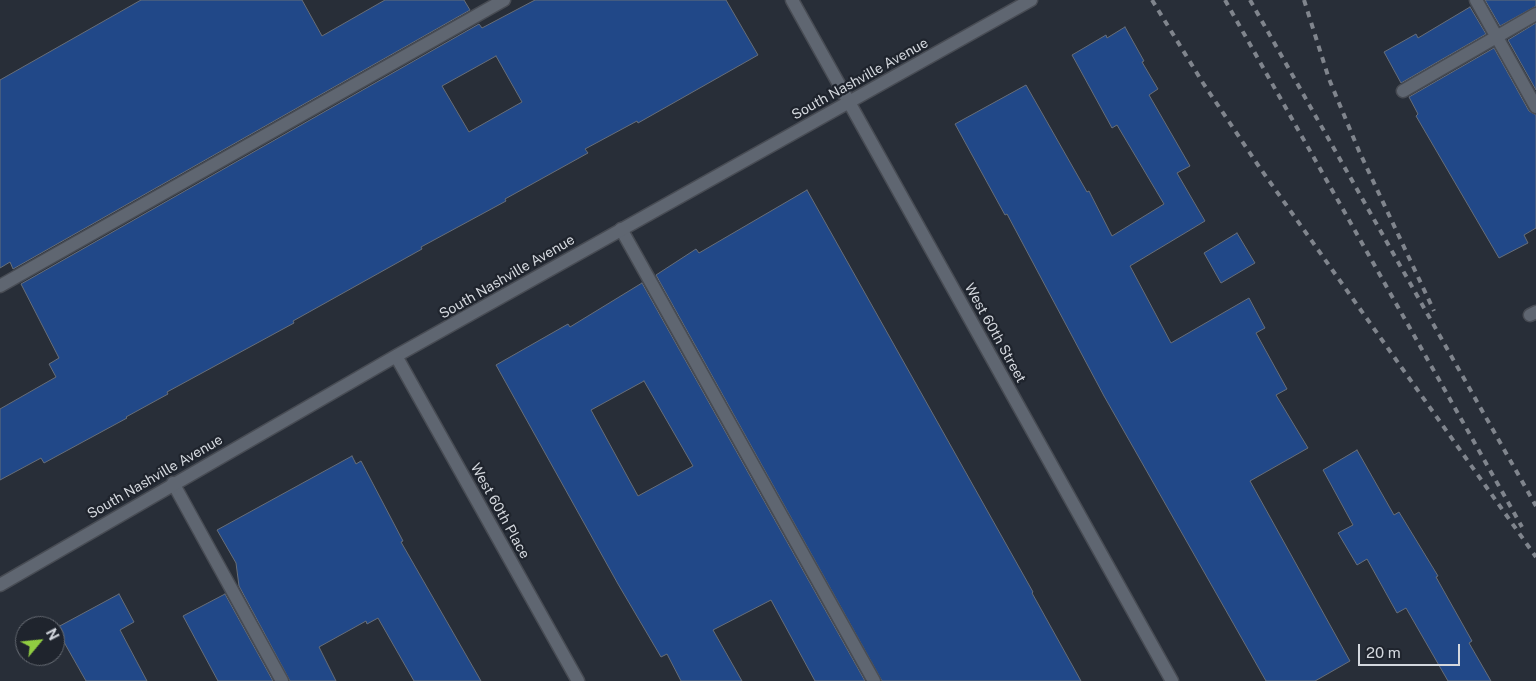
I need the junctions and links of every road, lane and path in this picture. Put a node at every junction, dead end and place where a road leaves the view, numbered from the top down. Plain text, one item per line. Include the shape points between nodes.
1 (504, 0) edge
2 (792, 0) edge
3 (1031, 0) edge
4 (1476, 0) edge
5 (1536, 14) edge
6 (1497, 37) junction
7 (1403, 91) dead end
8 (848, 102) junction
9 (1536, 107) edge
10 (621, 229) junction
11 (0, 286) edge
12 (396, 356) junction
13 (173, 484) junction
14 (0, 584) edge
15 (282, 681) edge
16 (578, 681) edge
17 (874, 681) edge
18 (1172, 681) edge

1 - 11 street
2 - 8 street, West 60th Street
3 - 8 street, South Nashville Avenue
4 - 6 street
5 - 6 street
6 - 7 street
6 - 9 street
8 - 10 street, South Nashville Avenue
8 - 18 street, West 60th Street
10 - 12 street, South Nashville Avenue
10 - 17 street
12 - 13 street, South Nashville Avenue
12 - 16 street, West 60th Place
13 - 14 street, South Nashville Avenue
13 - 15 street

